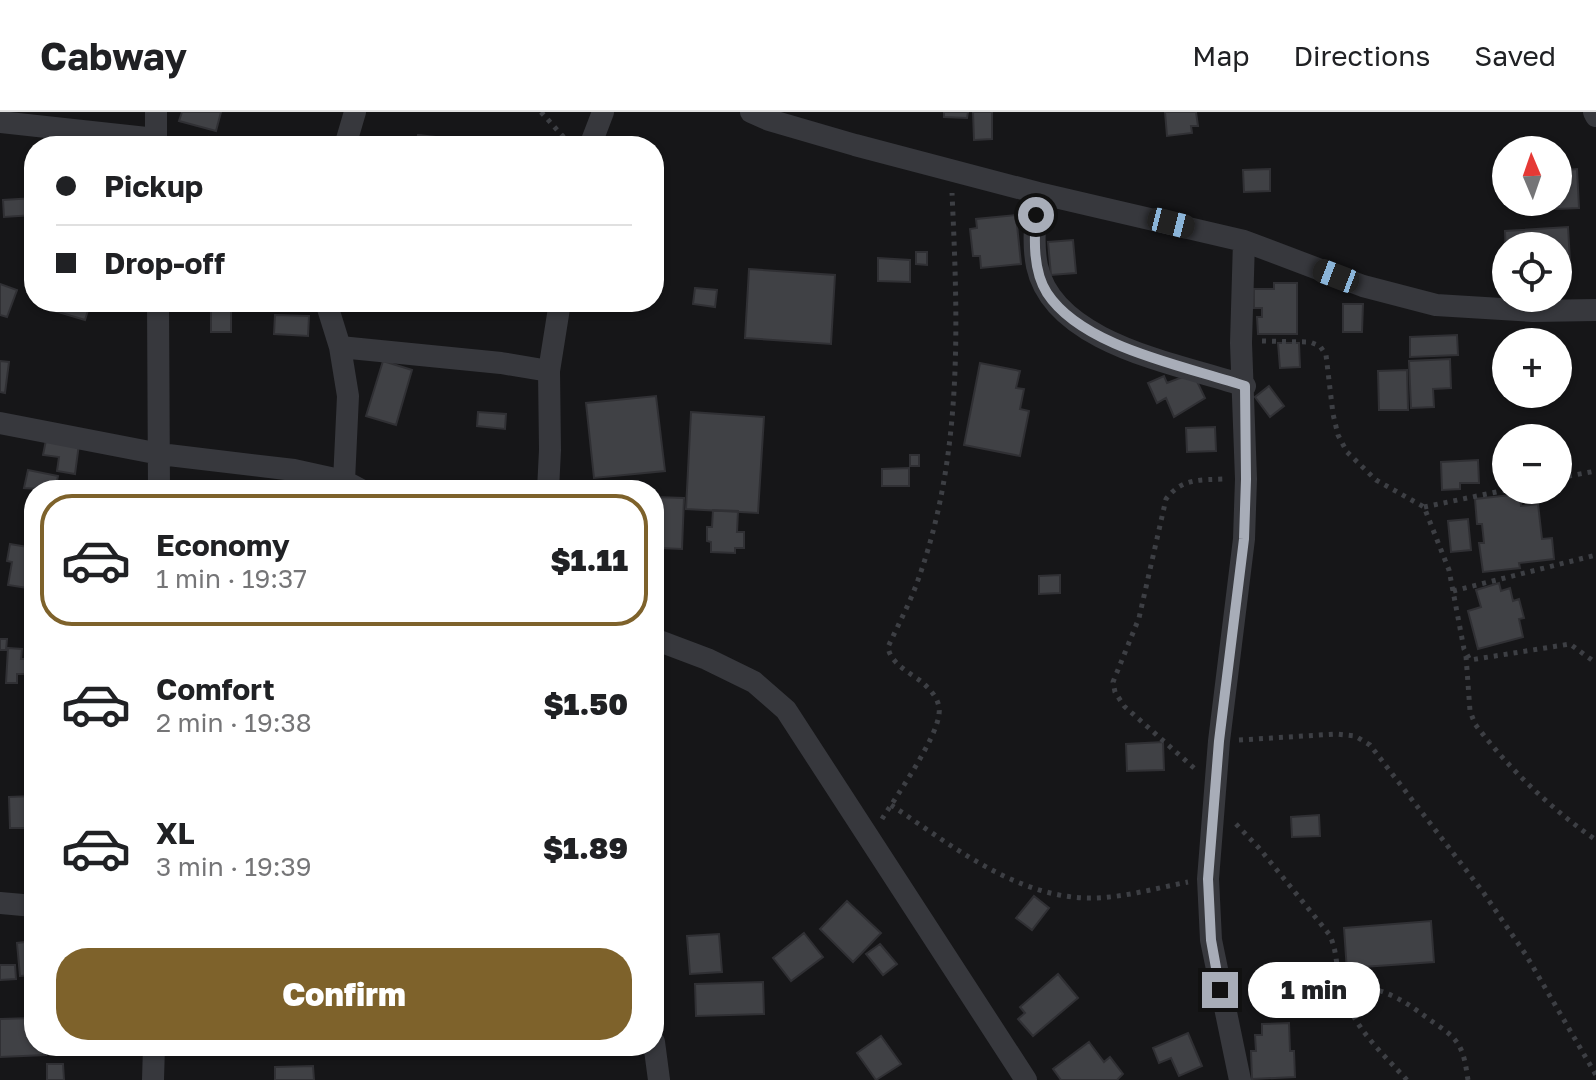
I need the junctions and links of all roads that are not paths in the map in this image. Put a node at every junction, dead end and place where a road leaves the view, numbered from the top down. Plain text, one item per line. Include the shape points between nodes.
1 (156, 112) edge
2 (355, 112) edge
3 (603, 112) edge
4 (765, 115) edge
5 (0, 122) edge
6 (119, 136) edge
7 (156, 136) edge
8 (348, 136) edge
9 (594, 136) edge
10 (1038, 193) junction
11 (1244, 241) junction
12 (1596, 310) edge
13 (158, 312) edge
14 (329, 312) edge
15 (558, 312) edge
16 (340, 347) junction
17 (549, 371) junction
18 (1245, 386) junction
19 (0, 423) edge
20 (160, 454) junction
21 (159, 480) edge
22 (326, 480) edge
23 (352, 480) edge
24 (548, 480) edge
25 (664, 643) edge
26 (0, 903) edge
27 (24, 905) edge
28 (154, 1056) edge
29 (656, 1056) edge
30 (153, 1080) edge
31 (659, 1080) edge
32 (1026, 1080) edge
33 (1240, 1080) edge

1 - 7 street
2 - 8 street
3 - 9 street
4 - 10 street
5 - 6 street
10 - 11 street
10 - 18 street via 1037,267 1047,293 1066,312 1118,345
11 - 12 street via 1363,286 1436,305
11 - 18 street
13 - 20 street
14 - 16 street
15 - 17 street
16 - 17 street
16 - 23 street
17 - 24 street
18 - 33 street via 1244,539 1208,879 1211,940
19 - 20 street
20 - 21 street
20 - 22 street via 267,466
25 - 32 street via 754,682 786,710
26 - 27 street
28 - 30 street
29 - 31 street

